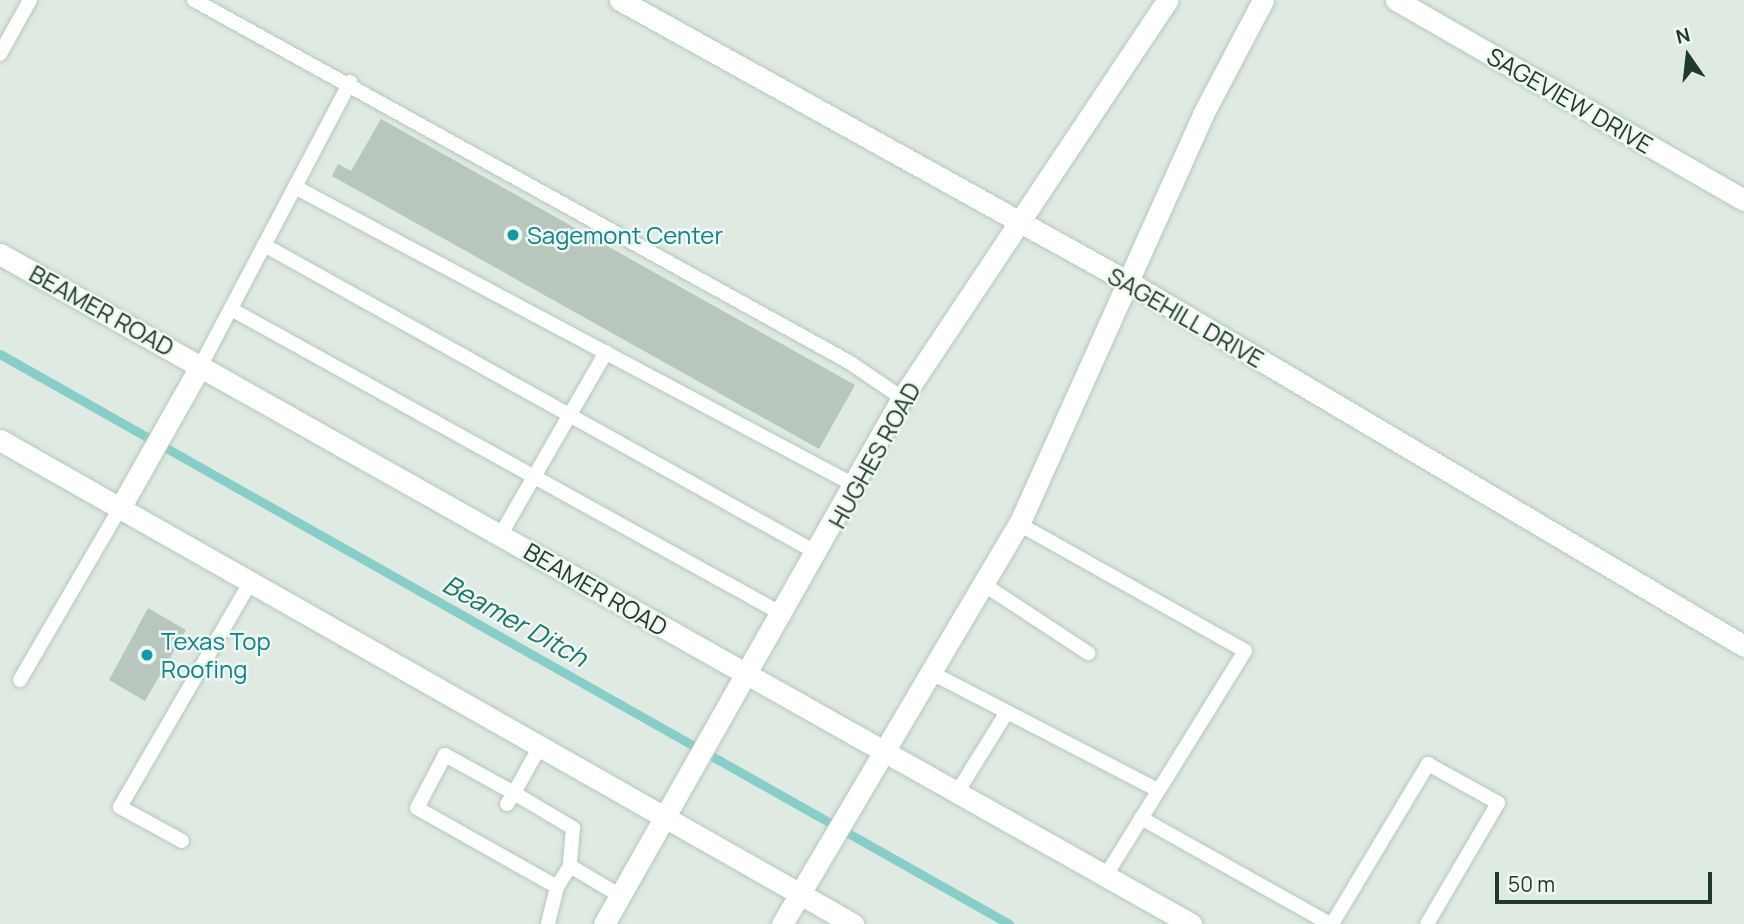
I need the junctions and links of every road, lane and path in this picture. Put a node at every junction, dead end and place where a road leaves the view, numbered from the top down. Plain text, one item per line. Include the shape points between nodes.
1 (30, 0) edge
2 (194, 0) edge
3 (620, 0) edge
4 (1167, 0) edge
5 (1263, 0) edge
6 (1396, 0) edge
7 (0, 54) edge
8 (350, 82) junction
9 (295, 187) junction
10 (1744, 200) edge
11 (1019, 223) junction
12 (264, 246) junction
13 (0, 254) edge
14 (1132, 284) junction
15 (230, 309) junction
16 (606, 352) junction
17 (201, 365) junction
18 (902, 398) junction
19 (570, 415) junction
20 (0, 440) edge
21 (534, 476) junction
22 (856, 486) junction
23 (120, 508) junction
24 (1019, 524) junction
25 (501, 534) junction
26 (820, 554) junction
27 (250, 583) junction
28 (983, 584) junction
29 (784, 615) junction
30 (1744, 646) edge
31 (1088, 653) dead end
32 (930, 672) junction
33 (747, 677) junction
34 (20, 680) dead end
35 (1007, 712) junction
36 (539, 748) junction
37 (885, 748) junction
38 (1158, 790) junction
39 (958, 791) junction
40 (510, 798) junction
41 (664, 818) junction
42 (1141, 818) junction
43 (182, 841) dead end
44 (520, 848) dead end
45 (513, 861) junction
46 (570, 866) junction
47 (1105, 877) junction
48 (557, 887) junction
49 (799, 894) junction
50 (620, 895) junction
51 (548, 924) edge
52 (604, 924) edge
53 (782, 924) edge
54 (853, 924) edge
55 (1191, 924) edge
56 (1331, 924) edge
57 (1427, 924) edge

1 - 7 lane
2 - 8 lane
3 - 11 main road, SAGEHILL DRIVE
4 - 11 main road, HUGHES ROAD
5 - 14 main road via 1203,114
6 - 10 main road, SAGEVIEW DRIVE
8 - 9 lane
8 - 18 lane via 849,362
9 - 12 lane
9 - 16 lane
11 - 14 main road, SAGEHILL DRIVE
11 - 18 main road, HUGHES ROAD
12 - 15 lane
12 - 19 lane
13 - 17 main road, BEAMER ROAD
14 - 24 main road
14 - 30 main road, SAGEHILL DRIVE
15 - 17 lane
15 - 21 lane
16 - 19 lane
16 - 22 lane
17 - 23 main road
17 - 25 main road, BEAMER ROAD
18 - 22 main road, HUGHES ROAD
19 - 21 lane
19 - 26 lane
20 - 23 main road
21 - 25 lane
21 - 29 lane
22 - 26 main road, HUGHES ROAD
23 - 27 main road
23 - 34 lane
24 - 28 main road
24 - 38 lane via 1245,651
25 - 33 main road, BEAMER ROAD
26 - 29 main road, HUGHES ROAD
27 - 36 main road
27 - 43 lane via 120,807
28 - 31 lane
28 - 32 main road
29 - 33 main road, HUGHES ROAD
32 - 35 lane
32 - 37 main road
33 - 37 main road, BEAMER ROAD
33 - 41 main road, HUGHES ROAD
35 - 38 lane
35 - 39 lane
36 - 40 lane
36 - 41 main road
37 - 39 main road, BEAMER ROAD
37 - 49 main road
38 - 42 lane
39 - 47 main road, BEAMER ROAD
40 - 45 lane via 445,755 417,808 452,819 487,838
40 - 46 lane via 573,828
41 - 49 main road
41 - 50 main road, HUGHES ROAD
42 - 47 lane
42 - 56 lane
44 - 45 lane
45 - 48 lane
46 - 48 lane
46 - 50 lane
47 - 55 main road, BEAMER ROAD
48 - 51 lane
49 - 53 main road
49 - 54 main road
50 - 52 main road, HUGHES ROAD
56 - 57 lane via 1428,764 1498,803

